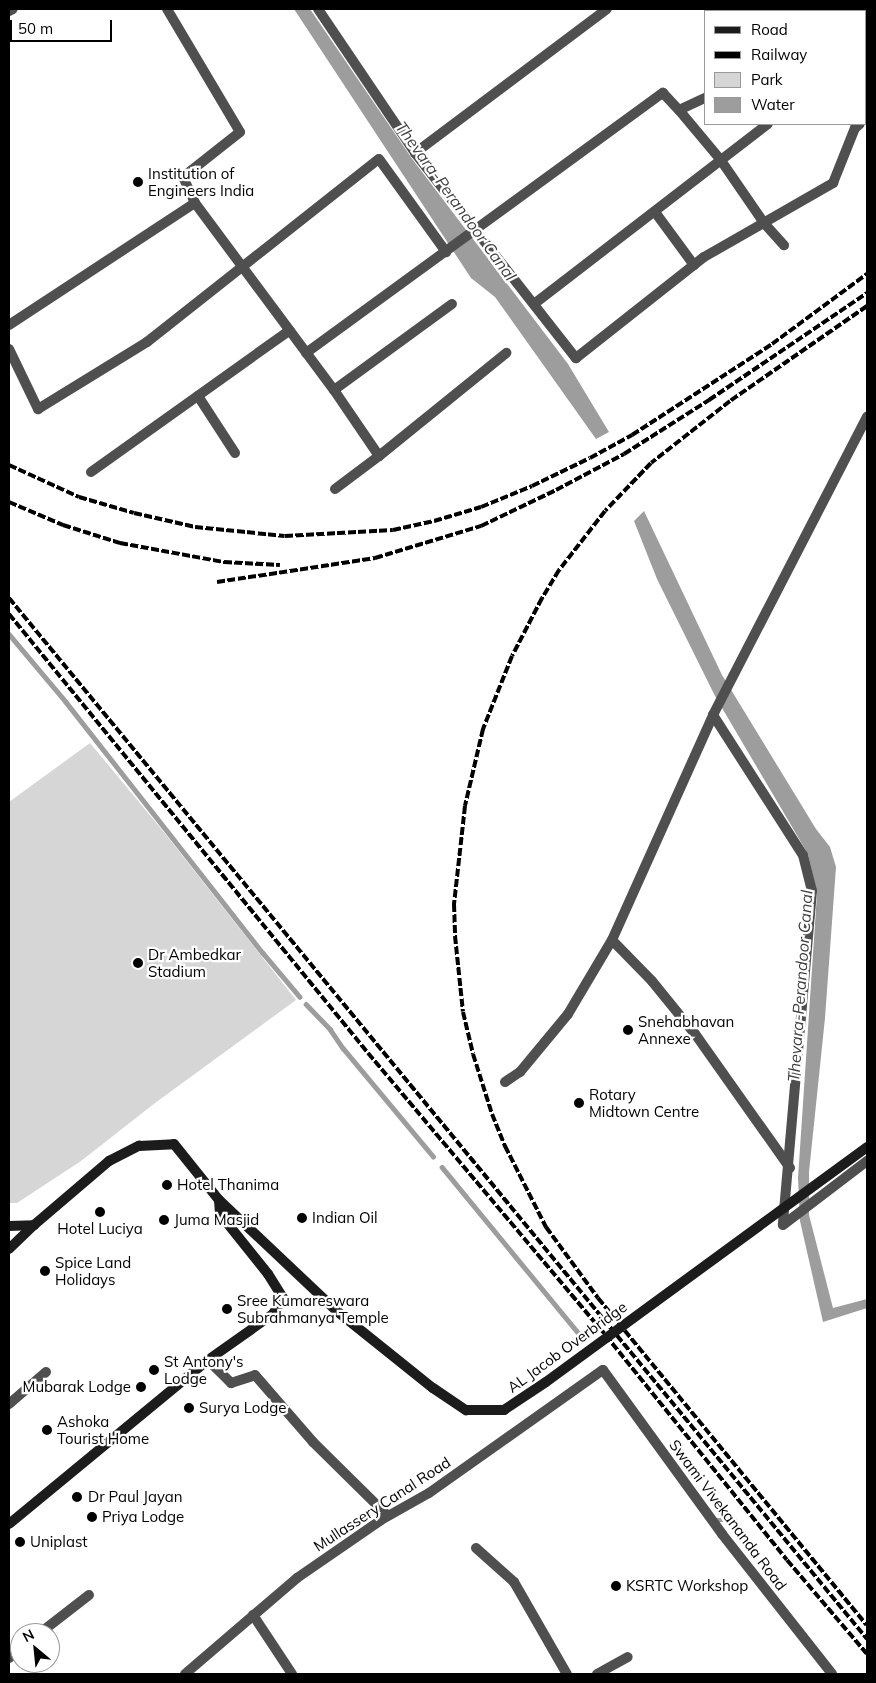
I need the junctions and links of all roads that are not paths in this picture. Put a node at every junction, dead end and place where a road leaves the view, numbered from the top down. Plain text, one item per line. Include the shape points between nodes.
1 (13, 9) edge
2 (166, 9) edge
3 (318, 9) edge
4 (607, 9) edge
5 (9, 11) edge
6 (704, 98) edge
7 (679, 110) junction
8 (767, 125) edge
9 (859, 125) edge
10 (415, 152) junction
11 (720, 159) junction
12 (195, 203) junction
13 (655, 212) junction
14 (764, 223) junction
15 (473, 233) junction
16 (784, 245) dead end
17 (448, 250) junction
18 (694, 265) junction
19 (243, 267) junction
20 (452, 304) dead end
21 (534, 304) junction
22 (9, 325) edge
23 (290, 330) junction
24 (9, 349) edge
25 (306, 353) junction
26 (506, 353) dead end
27 (334, 390) junction
28 (198, 396) junction
29 (867, 416) edge
30 (235, 452) dead end
31 (379, 456) junction
32 (91, 472) dead end
33 (335, 489) dead end
34 (715, 711) junction
35 (612, 940) junction
36 (505, 1082) dead end
37 (867, 1147) edge
38 (867, 1161) edge
39 (790, 1168) junction
40 (219, 1200) junction
41 (34, 1225) junction
42 (9, 1226) edge
43 (9, 1249) edge
44 (208, 1360) junction
45 (603, 1370) joint
46 (46, 1372) dead end
47 (9, 1404) edge
48 (388, 1516) junction
49 (9, 1524) edge
50 (476, 1548) dead end
51 (89, 1595) dead end
52 (253, 1615) junction
53 (53, 1623) edge
54 (628, 1657) dead end
55 (185, 1674) edge
56 (292, 1674) edge
57 (567, 1674) edge
58 (596, 1674) edge
59 (832, 1674) edge

1 - 5 street
2 - 12 street via 240,132 183,177
3 - 10 street
4 - 10 street
6 - 7 street
7 - 11 street
7 - 15 street via 663,93
8 - 11 street
9 - 14 street via 833,183
10 - 15 street
11 - 13 street
11 - 14 street
12 - 19 street
12 - 22 street
13 - 18 street
13 - 21 street
14 - 16 street
14 - 18 street
15 - 17 street
15 - 21 street
17 - 19 street via 379,159
17 - 25 street
18 - 21 street via 576,358
19 - 23 street
19 - 24 street via 147,342 38,409
20 - 27 street
23 - 25 street
23 - 28 street
25 - 27 street
26 - 31 street
27 - 31 street
28 - 30 street
28 - 32 street
29 - 34 street
31 - 33 street
34 - 35 street
34 - 39 street via 803,855 812,891
35 - 36 street via 568,1014 520,1072
35 - 39 street via 652,981 695,1034
37 - 40 main road, AL Jacob Overbridge, bridge via 504,1410 466,1410 434,1388 338,1312
38 - 39 street via 783,1225
40 - 41 main road via 174,1144 139,1146 108,1162
40 - 44 main road via 220,1214 283,1298 273,1314
41 - 42 main road
41 - 43 main road
44 - 48 street via 231,1384 255,1375 313,1442
44 - 49 main road
45 - 48 street, Mullassery Canal Road via 429,1494
45 - 59 street, Swami Vivekananda Road via 698,1502
46 - 47 street
48 - 52 street, Mullassery Canal Road via 296,1578
50 - 57 street via 514,1582
51 - 53 street
52 - 55 street, Mullassery Canal Road
52 - 56 street
54 - 58 street

